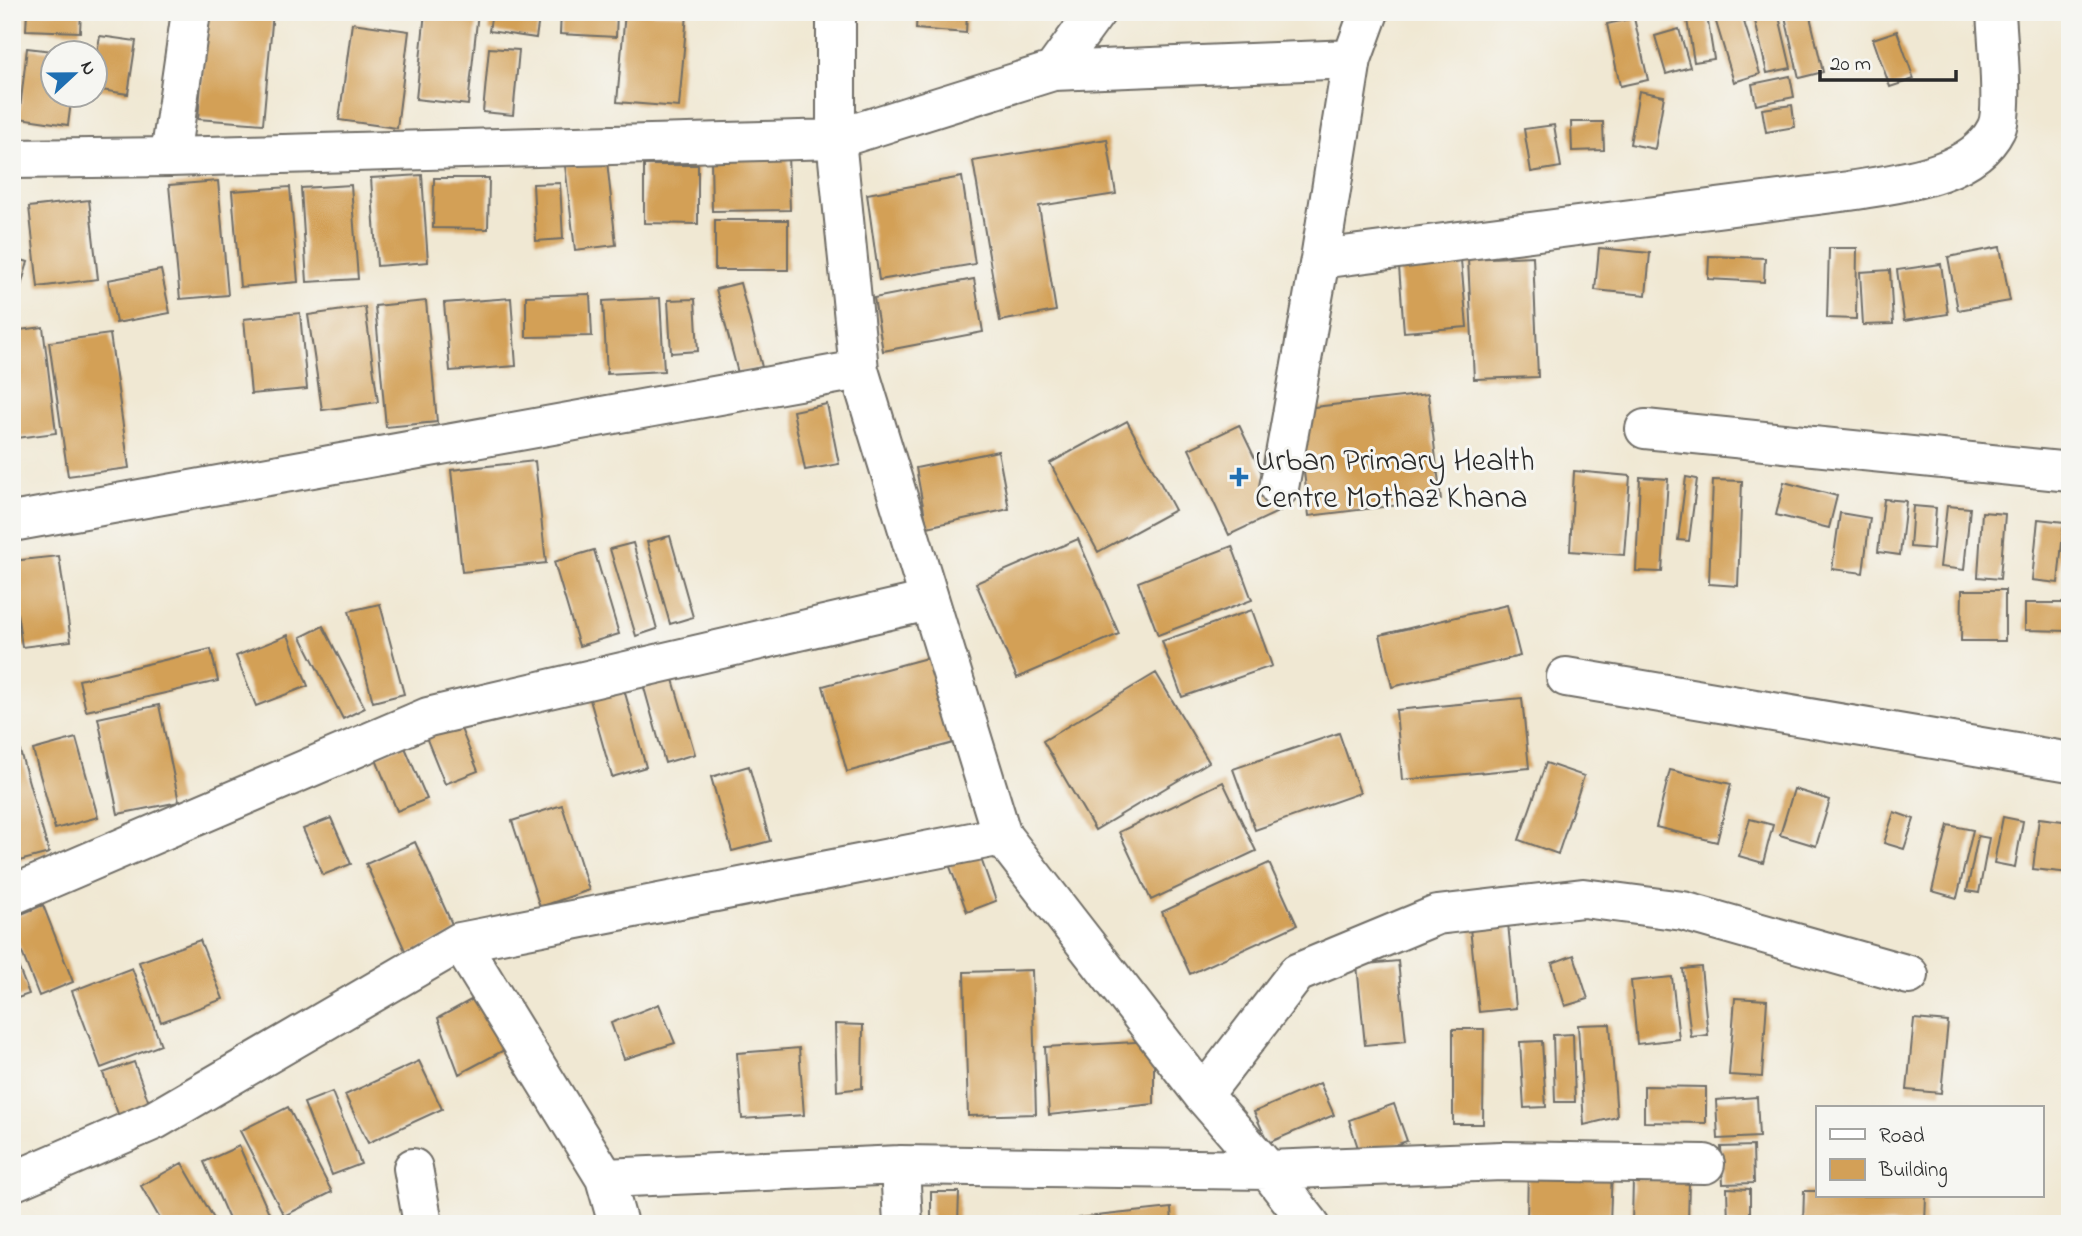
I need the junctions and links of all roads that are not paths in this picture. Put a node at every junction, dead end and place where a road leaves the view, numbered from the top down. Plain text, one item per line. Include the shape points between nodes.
1 (191, 12) edge
2 (836, 12) edge
3 (1096, 12) edge
4 (1369, 12) edge
5 (1996, 12) edge
6 (1352, 59) junction
7 (1053, 71) junction
8 (836, 139) junction
9 (170, 157) junction
10 (12, 159) edge
11 (1320, 259) junction
12 (859, 370) junction
13 (1645, 429) dead end
14 (2070, 472) edge
15 (1279, 488) dead end
16 (12, 522) edge
17 (928, 601) junction
18 (1566, 677) dead end
19 (2070, 762) edge
20 (1002, 836) junction
21 (12, 895) edge
22 (460, 942) junction
23 (1909, 975) dead end
24 (1203, 1095) junction
25 (1705, 1164) dead end
26 (900, 1165) junction
27 (413, 1168) dead end
28 (1268, 1170) junction
29 (605, 1178) junction
30 (12, 1182) edge
31 (424, 1224) edge
32 (618, 1224) edge
33 (903, 1224) edge
34 (1310, 1224) edge

1 - 9 street
2 - 8 street
3 - 7 street
4 - 6 street
5 - 11 street via 1997,128 1973,157 1930,176 1849,191
6 - 7 street
6 - 11 street
7 - 8 street
8 - 9 street
8 - 12 street
9 - 10 street
11 - 15 street
12 - 16 street
12 - 17 street
13 - 14 street
17 - 20 street
17 - 21 street via 428,717
18 - 19 street
20 - 22 street
20 - 24 street
22 - 29 street
22 - 30 street via 155,1120
23 - 24 street via 1683,911 1583,898 1437,915 1297,973
24 - 28 street
25 - 28 street via 1502,1161
26 - 28 street
26 - 29 street
26 - 33 street
27 - 31 street
28 - 34 street
29 - 32 street

